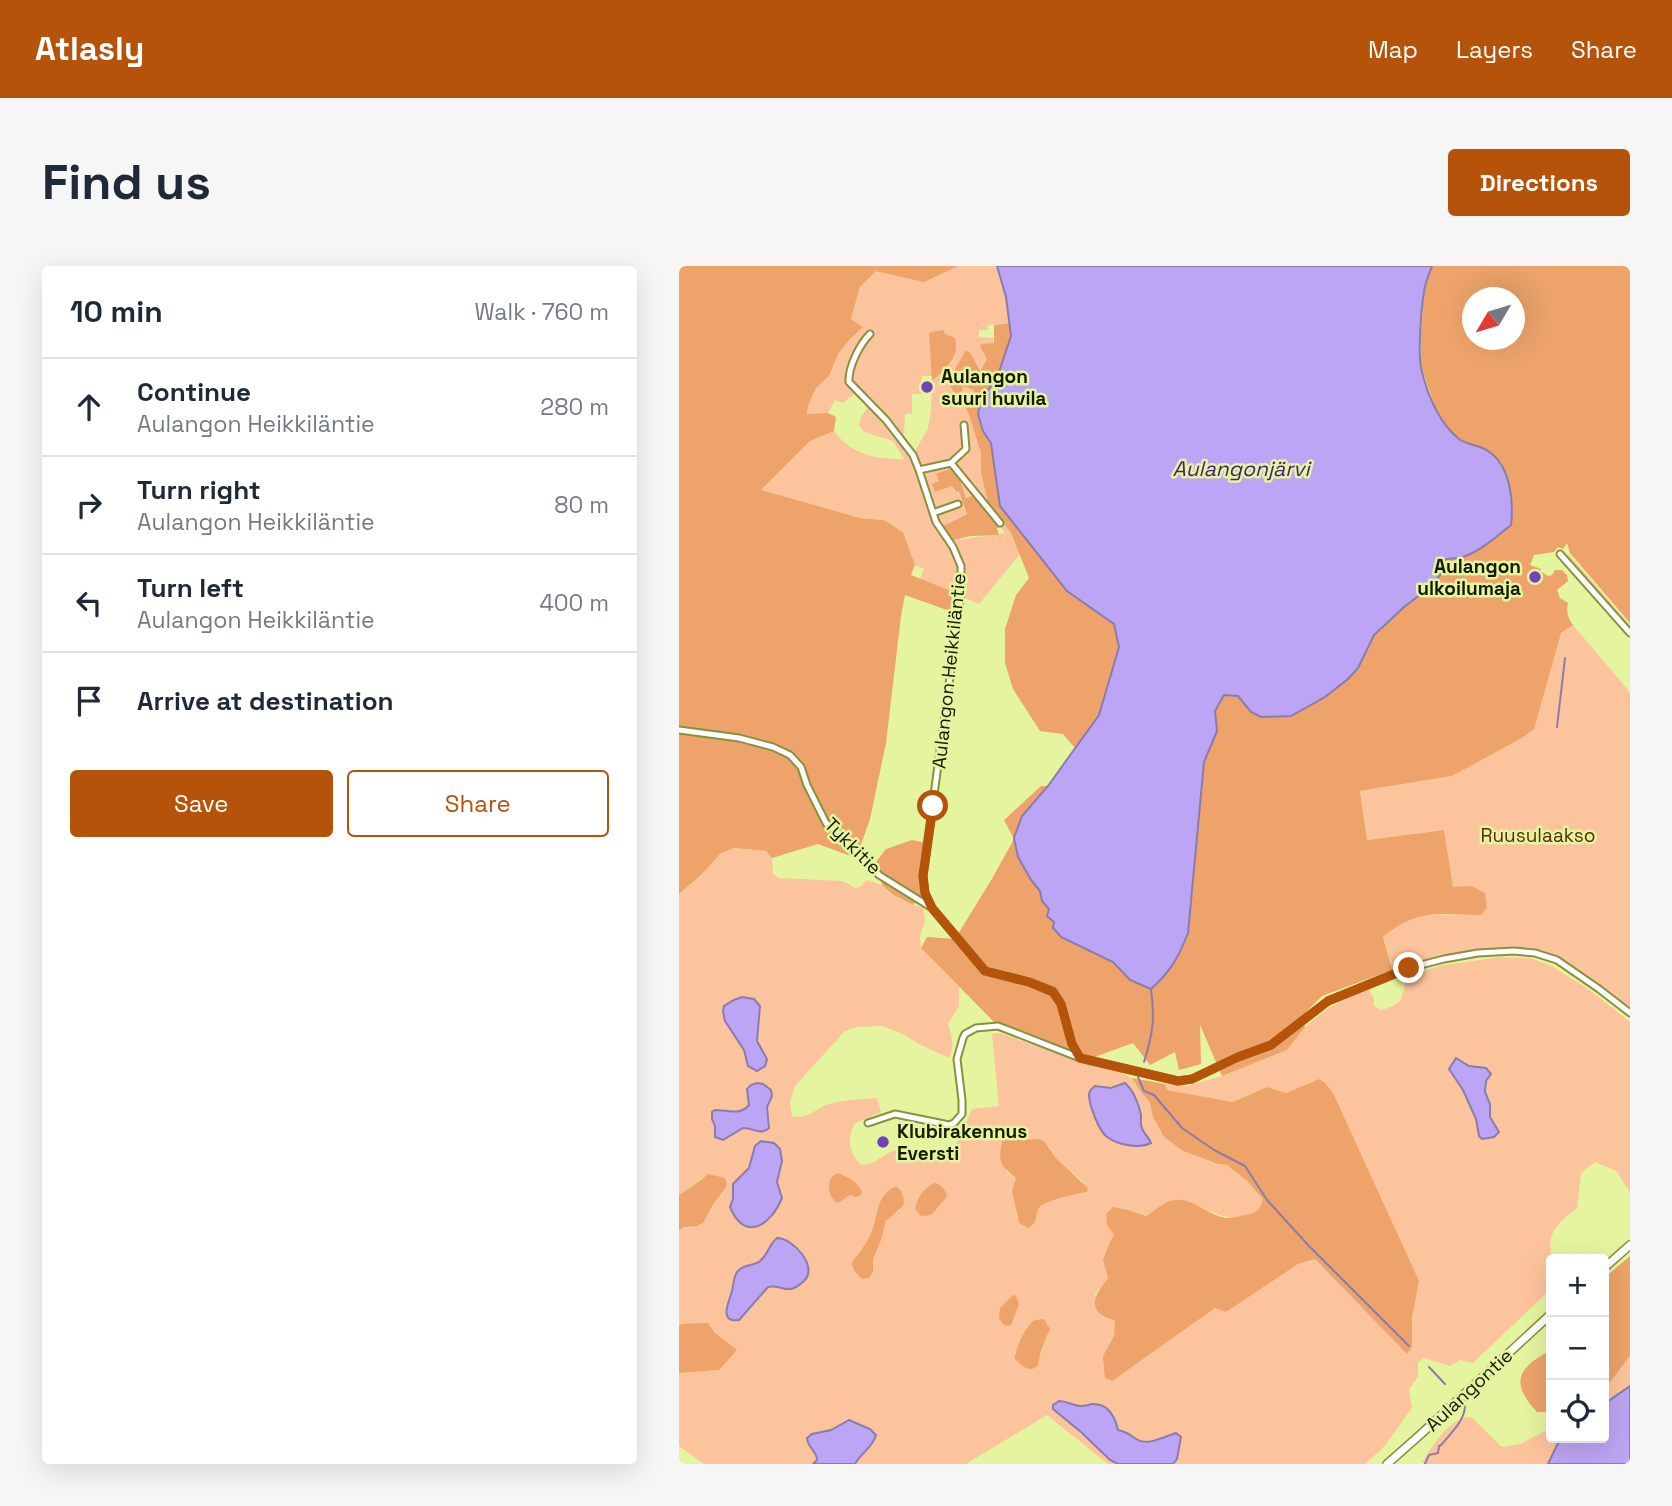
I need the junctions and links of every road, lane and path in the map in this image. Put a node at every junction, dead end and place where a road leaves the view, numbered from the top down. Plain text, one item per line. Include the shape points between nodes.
1 (870, 334) dead end
2 (964, 425) dead end
3 (951, 463) junction
4 (919, 470) junction
5 (958, 504) dead end
6 (933, 513) junction
7 (1000, 523) dead end
8 (1560, 554) dead end
9 (1630, 633) edge
10 (679, 730) edge
11 (932, 908) junction
12 (1630, 1013) edge
13 (1080, 1058) junction
14 (868, 1124) dead end
15 (1630, 1245) edge
16 (1609, 1264) edge
17 (1548, 1317) edge
18 (1387, 1464) edge

1 - 4 street, Aulangon Heikkiläntie via 848,373 849,382 886,420
2 - 3 street via 966,449
3 - 4 street
3 - 7 street
4 - 6 street, Aulangon Heikkiläntie
5 - 6 street
6 - 11 street, Aulangon Heikkiläntie via 961,566 961,595 923,876
8 - 9 street
10 - 11 street, Tykkitie via 739,738 790,755 801,767 826,823 879,875
11 - 13 street, Aulangon Heikkiläntie via 985,971 1053,992
12 - 13 street via 1557,960 1514,951 1478,953 1409,968 1328,1001 1271,1045 1192,1079 1178,1081
13 - 14 street via 998,1026 976,1028 965,1034 957,1059 962,1114 954,1123 895,1114
15 - 16 street
17 - 18 street, Aulangontie

